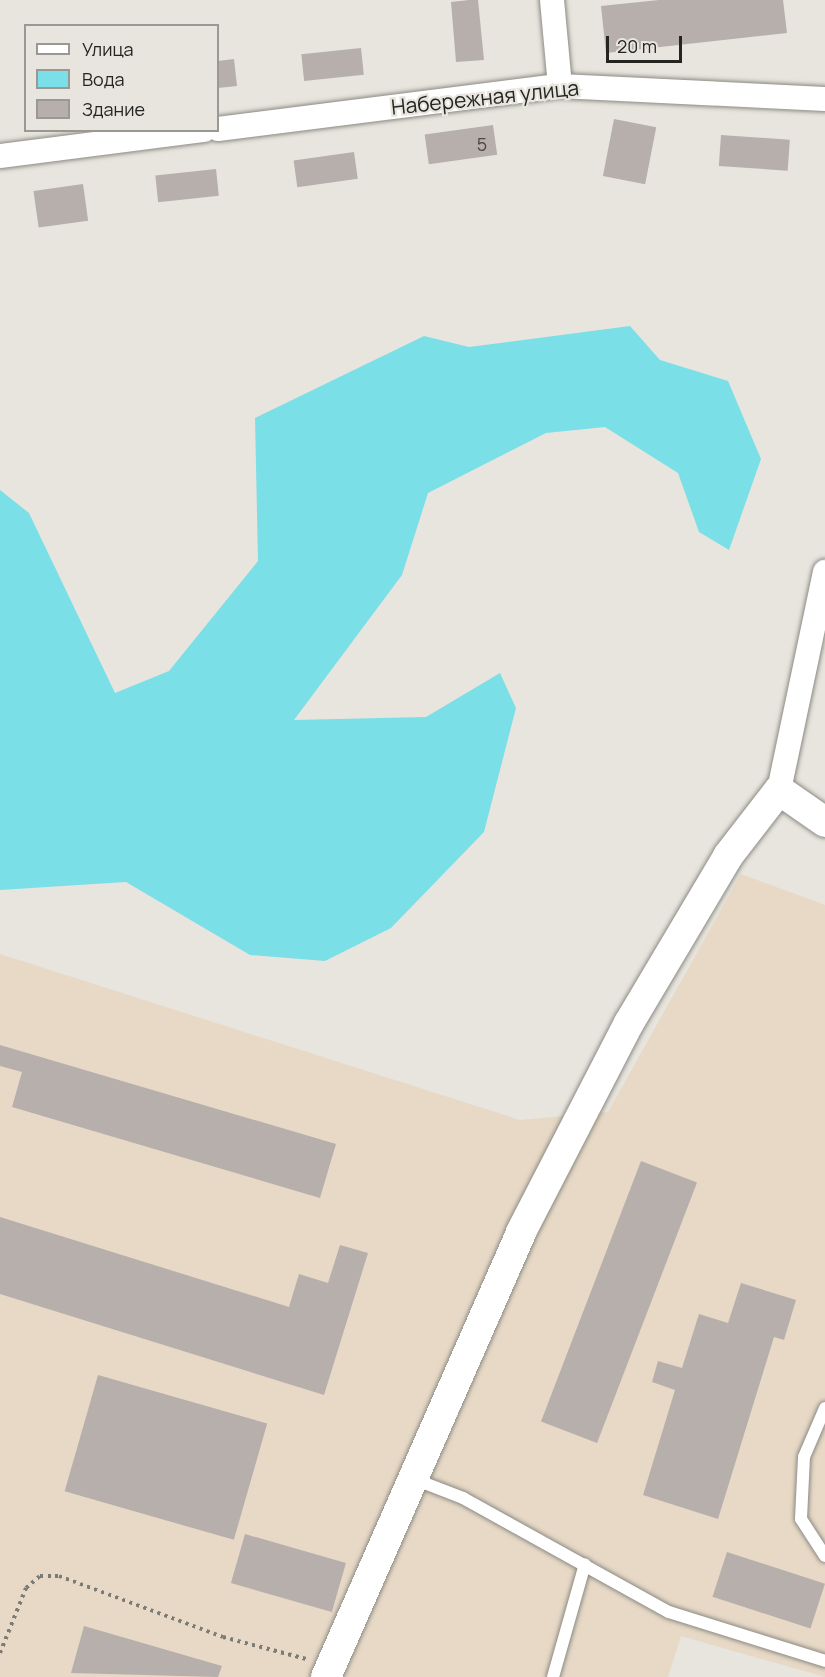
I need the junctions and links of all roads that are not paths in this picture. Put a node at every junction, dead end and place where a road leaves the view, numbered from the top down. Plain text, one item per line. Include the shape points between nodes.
1 (552, 0) edge
2 (560, 86) junction
3 (825, 99) edge
4 (219, 129) edge
5 (188, 132) edge
6 (0, 156) edge
7 (825, 572) edge
8 (779, 790) junction
9 (825, 822) edge
10 (825, 1408) edge
11 (410, 1478) junction
12 (825, 1556) edge
13 (585, 1564) junction
14 (825, 1661) edge
15 (331, 1665) edge
16 (553, 1677) edge

1 - 2 street
2 - 3 street, Набережная улица
2 - 4 street, Набережная улица
5 - 6 street
7 - 8 street
8 - 9 street
8 - 11 street via 729,856 629,1023 521,1232
10 - 12 lane via 804,1457 801,1520
11 - 13 lane via 463,1497
11 - 15 street
13 - 14 lane via 669,1612
13 - 16 lane

